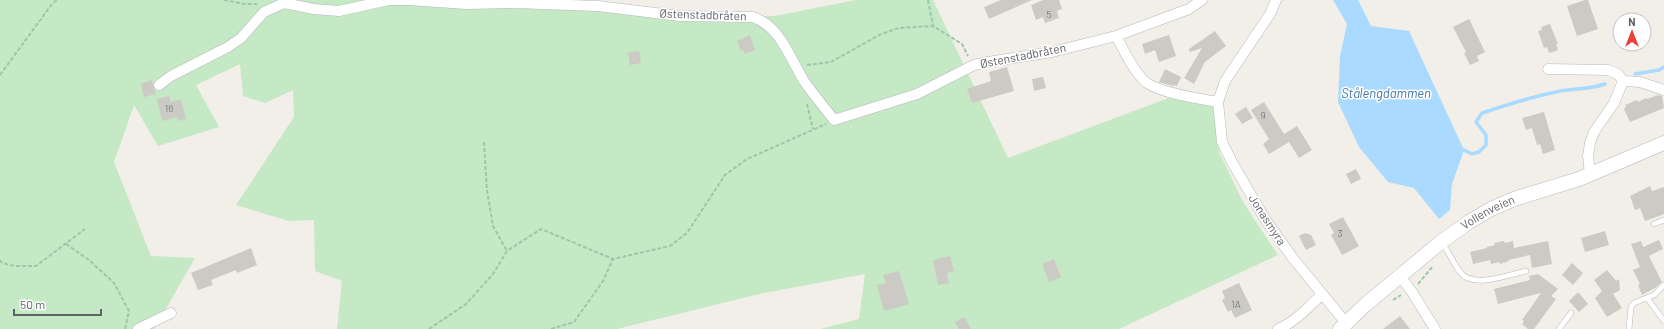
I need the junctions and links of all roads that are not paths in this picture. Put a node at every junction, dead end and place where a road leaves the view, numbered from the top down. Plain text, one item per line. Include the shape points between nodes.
1 (1202, 0) edge
2 (1276, 0) edge
3 (1116, 36) junction
4 (1548, 69) dead end
5 (1623, 81) junction
6 (159, 85) dead end
7 (1664, 90) edge
8 (1218, 102) junction
9 (1664, 143) edge
10 (1590, 174) junction
11 (1664, 220) edge
12 (1654, 224) dead end
13 (1441, 242) junction
14 (1526, 271) dead end
15 (1400, 276) junction
16 (1664, 285) edge
17 (1322, 294) junction
18 (1648, 298) junction
19 (171, 313) dead end
20 (1571, 313) dead end
21 (1664, 321) edge
22 (1343, 326) edge
23 (138, 329) edge
24 (1278, 329) edge
25 (1435, 329) edge
26 (1559, 329) edge
27 (1629, 329) edge

1 - 3 street, Østenstadbråten via 1189,9
2 - 8 street, Jonasmyra via 1270,14 1225,81
3 - 6 street, Østenstadbråten via 1052,52 974,66 917,94 834,120 805,81 781,38 763,21 753,17 680,16 598,6 515,3 467,4 388,0 339,11 284,3 264,12 241,38 228,47
3 - 8 street via 1132,65 1147,83 1170,92
4 - 5 street via 1608,70 1618,74
5 - 7 street via 1640,82
5 - 10 street via 1614,103 1594,132 1588,156
8 - 17 street, Jonasmyra via 1222,142 1232,162 1265,219
9 - 10 main road, Vollenveien
10 - 13 main road, Vollenveien via 1499,205
11 - 12 lane
13 - 14 lane via 1460,273 1470,279 1487,280
13 - 15 main road, Vollenveien
15 - 22 main road, Vollenveien
15 - 25 street
16 - 18 lane
17 - 22 street, Jonasmyra
17 - 24 street via 1303,312
18 - 21 lane
18 - 27 lane via 1634,303 1631,307
19 - 23 street
20 - 26 lane

